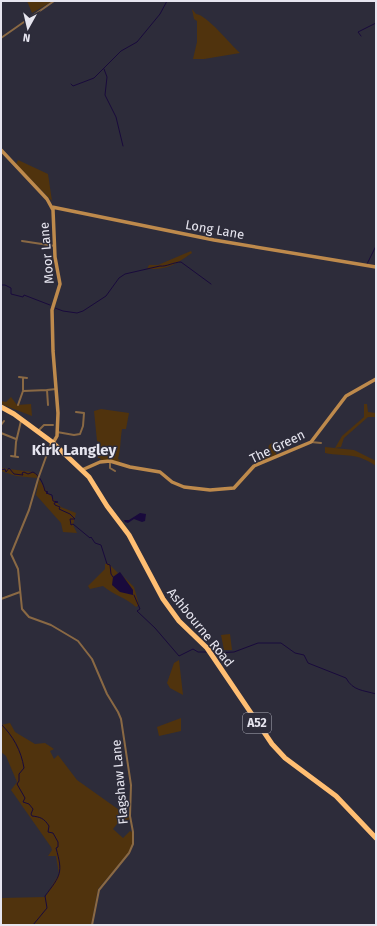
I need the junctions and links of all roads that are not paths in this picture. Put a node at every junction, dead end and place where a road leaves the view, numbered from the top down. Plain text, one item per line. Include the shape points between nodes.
1 (54, 1) edge
2 (1, 38) edge
3 (1, 150) edge
4 (52, 207) junction
5 (22, 241) dead end
6 (55, 246) junction
7 (376, 267) edge
8 (19, 377) dead end
9 (24, 378) junction
10 (27, 378) dead end
11 (376, 379) edge
12 (56, 389) junction
13 (47, 390) junction
14 (23, 391) junction
15 (15, 400) dead end
16 (19, 401) junction
17 (18, 405) dead end
18 (48, 405) dead end
19 (1, 407) edge
20 (76, 412) dead end
21 (22, 420) junction
22 (4, 421) dead end
23 (1, 425) edge
24 (53, 425) dead end
25 (38, 431) junction
26 (57, 432) junction
27 (1, 433) edge
28 (16, 439) junction
29 (52, 442) junction
30 (311, 442) junction
31 (321, 443) dead end
32 (11, 456) dead end
33 (15, 456) junction
34 (18, 456) dead end
35 (110, 462) junction
36 (82, 470) junction
37 (115, 471) dead end
38 (20, 592) junction
39 (1, 599) edge
40 (376, 838) edge
41 (92, 925) edge

1 - 2 street
3 - 4 street, Moor Lane
4 - 6 street, Moor Lane
4 - 7 street, Long Lane via 214,240
5 - 6 street
6 - 12 street, Moor Lane via 60,284 52,310
8 - 9 street
9 - 10 street
9 - 14 street
11 - 30 street, The Green via 346,396
12 - 13 street
12 - 26 street, Moor Lane
13 - 14 street
13 - 18 street
14 - 16 street
15 - 16 street
16 - 17 street
19 - 21 highway, Ashbourne Road / A52
20 - 26 street via 84,413 80,434
21 - 25 highway, Ashbourne Road / A52
21 - 28 street
22 - 23 street
24 - 25 street via 44,425
25 - 29 highway, Ashbourne Road / A52
26 - 29 street, Moor Lane
27 - 28 street
28 - 33 street
29 - 36 highway, Ashbourne Road / A52
29 - 38 street, Flagshaw Lane via 11,554 18,569
30 - 31 street
30 - 35 street, The Green via 254,466 234,488 194,488 175,484 160,472
32 - 33 street
33 - 34 street
35 - 36 street via 100,462
35 - 37 street via 109,469
36 - 40 highway, Ashbourne Road / A52 via 129,535 163,599 179,621 208,651 272,744 285,758 336,796
38 - 39 street
38 - 41 street, Flagshaw Lane via 21,605 27,615 72,636 89,654 106,694 123,724 133,844 129,853 99,890

